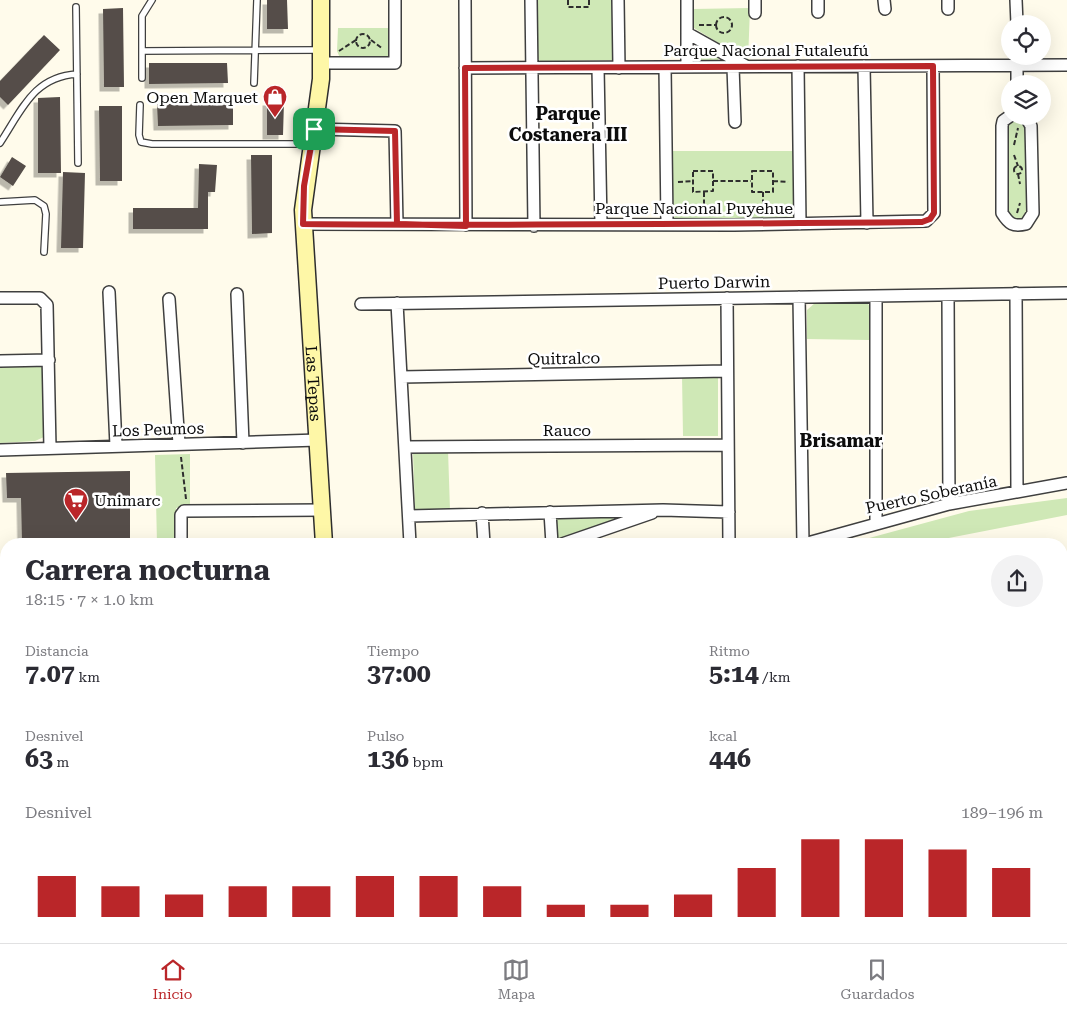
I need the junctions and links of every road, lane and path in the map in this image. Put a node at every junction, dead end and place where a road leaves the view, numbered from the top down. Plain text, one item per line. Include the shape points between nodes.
1 (152, 0) edge
2 (257, 0) edge
3 (321, 0) edge
4 (395, 0) edge
5 (465, 0) edge
6 (532, 0) edge
7 (568, 0) edge
8 (589, 0) edge
9 (618, 0) edge
10 (687, 0) edge
11 (755, 0) edge
12 (1016, 0) edge
13 (76, 7) dead end
14 (755, 13) dead end
15 (1017, 15) edge
16 (716, 25) junction
17 (687, 29) junction
18 (356, 40) junction
19 (254, 49) junction
20 (143, 51) junction
21 (326, 56) junction
22 (1001, 62) edge
23 (1051, 64) edge
24 (1067, 65) edge
25 (798, 66) junction
26 (864, 66) junction
27 (933, 66) junction
28 (665, 67) junction
29 (687, 67) junction
30 (733, 67) junction
31 (748, 67) junction
32 (465, 68) junction
33 (534, 68) junction
34 (598, 68) junction
35 (619, 68) junction
36 (77, 74) junction
37 (142, 78) dead end
38 (254, 83) dead end
39 (140, 105) dead end
40 (735, 122) dead end
41 (1002, 125) edge
42 (1020, 125) edge
43 (1030, 125) edge
44 (312, 136) junction
45 (0, 143) edge
46 (78, 163) dead end
47 (1018, 166) junction
48 (1018, 174) junction
49 (693, 181) junction
50 (713, 181) junction
51 (752, 181) junction
52 (773, 181) junction
53 (666, 182) junction
54 (799, 182) junction
55 (1021, 187) dead end
56 (704, 192) junction
57 (763, 192) junction
58 (1022, 199) dead end
59 (0, 202) edge
60 (666, 223) junction
61 (866, 223) junction
62 (303, 224) junction
63 (397, 224) junction
64 (601, 224) junction
65 (764, 224) junction
66 (800, 224) junction
67 (704, 225) junction
68 (1012, 225) junction
69 (466, 226) junction
70 (534, 226) junction
71 (44, 252) dead end
72 (109, 292) dead end
73 (1067, 293) edge
74 (237, 294) dead end
75 (1016, 294) junction
76 (948, 295) junction
77 (876, 296) junction
78 (799, 297) junction
79 (0, 298) edge
80 (727, 298) junction
81 (168, 299) dead end
82 (397, 303) junction
83 (361, 304) dead end
84 (49, 360) junction
85 (0, 361) edge
86 (727, 371) junction
87 (401, 377) junction
88 (318, 440) junction
89 (243, 443) junction
90 (179, 444) junction
91 (728, 445) junction
92 (116, 446) junction
93 (405, 447) junction
94 (50, 448) junction
95 (0, 450) edge
96 (1067, 484) edge
97 (1017, 492) junction
98 (949, 504) junction
99 (322, 510) junction
100 (663, 510) junction
101 (184, 511) junction
102 (550, 512) junction
103 (729, 512) junction
104 (482, 513) junction
105 (409, 516) junction
106 (876, 522) junction
107 (181, 538) edge
108 (324, 538) edge
109 (410, 538) edge
110 (484, 538) edge
111 (552, 538) edge
112 (580, 538) edge
113 (729, 538) edge
114 (804, 538) edge
115 (824, 538) edge

1 - 20 lane via 142,16
2 - 19 lane
3 - 21 street, Las Tepas
4 - 21 street via 395,63
5 - 32 street
6 - 33 street
7 - 8 path via 568,7 589,7
9 - 35 street
10 - 17 street
11 - 14 street
12 - 15 street
13 - 36 lane
16 - 16 path via 723,17 729,18 732,26 724,32
16 - 17 path
17 - 29 street
17 - 31 street
18 - 18 path via 364,33 371,40 364,48
18 - 21 path
19 - 20 lane
19 - 21 lane
19 - 38 lane
20 - 37 lane
21 - 44 street, Las Tepas
22 - 27 street, Parque Nacional Futaleufú
23 - 24 street, Parque Nacional Futaleufú
25 - 26 street, Parque Nacional Futaleufú
25 - 31 street, Parque Nacional Futaleufú
25 - 54 street
26 - 27 street, Parque Nacional Futaleufú
26 - 61 street
27 - 61 street, Parque Nacional Puyehue via 934,213 922,222
28 - 29 street, Parque Nacional Futaleufú
28 - 35 street, Parque Nacional Futaleufú
28 - 53 street
29 - 30 street, Parque Nacional Futaleufú
30 - 31 street, Parque Nacional Futaleufú
30 - 40 street
32 - 33 street, Parque Nacional Futaleufú
32 - 69 street
33 - 34 street, Parque Nacional Futaleufú
33 - 70 street
34 - 35 street, Parque Nacional Futaleufú
34 - 64 street
36 - 45 lane via 56,76 37,90
36 - 46 lane
39 - 44 lane via 141,142 152,144
41 - 68 street via 1002,213
42 - 47 path via 1013,150
43 - 68 street via 1033,213 1026,224
44 - 62 street, Las Tepas via 304,186
44 - 63 street via 395,131
47 - 48 path via 1022,170
47 - 48 path via 1014,169
48 - 55 path
49 - 50 path via 693,171 713,171
49 - 53 path
49 - 56 path via 694,192
50 - 51 path
50 - 56 path via 713,191
51 - 52 path via 752,171 773,171
51 - 57 path via 752,192
52 - 54 path
52 - 57 path via 773,192
53 - 60 street
54 - 66 street
56 - 67 path
57 - 65 path
58 - 68 path
59 - 71 lane via 35,200 44,206
60 - 64 street, Parque Nacional Puyehue
60 - 67 street, Parque Nacional Puyehue
61 - 66 street, Parque Nacional Puyehue
62 - 63 street, Parque Nacional Puyehue
62 - 88 street, Las Tepas
63 - 69 street, Parque Nacional Puyehue
64 - 70 street, Parque Nacional Puyehue
65 - 66 street, Parque Nacional Puyehue
65 - 67 street, Parque Nacional Puyehue
69 - 70 street, Parque Nacional Puyehue
72 - 92 street
73 - 75 street, Puerto Darwin
74 - 89 street
75 - 76 street, Puerto Darwin
75 - 97 street
76 - 77 street, Puerto Darwin
76 - 98 street
77 - 78 street, Puerto Darwin
77 - 106 street
78 - 80 street, Puerto Darwin
78 - 114 street
79 - 84 street via 44,300 47,305
80 - 82 street, Puerto Darwin
80 - 86 street
81 - 90 street
82 - 83 street, Puerto Darwin
82 - 87 street
84 - 85 street
84 - 94 street
86 - 87 street, Quitralco
86 - 91 street
87 - 93 street
88 - 89 street, Los Peumos
88 - 99 street, Las Tepas
89 - 90 street, Los Peumos
90 - 92 street, Los Peumos
90 - 101 path via 186,494
91 - 93 street, Rauco
91 - 103 street
92 - 94 street, Los Peumos
93 - 105 street
94 - 95 street, Los Peumos
96 - 97 street, Puerto Soberanía
97 - 98 street, Puerto Soberanía
98 - 106 street, Puerto Soberanía
99 - 101 street
99 - 108 street, Las Tepas
100 - 102 street
100 - 103 street
100 - 112 street
101 - 107 street via 181,515
102 - 104 street
102 - 111 street
103 - 113 street
104 - 105 street
104 - 110 street
105 - 109 street
106 - 115 street, Puerto Soberanía

